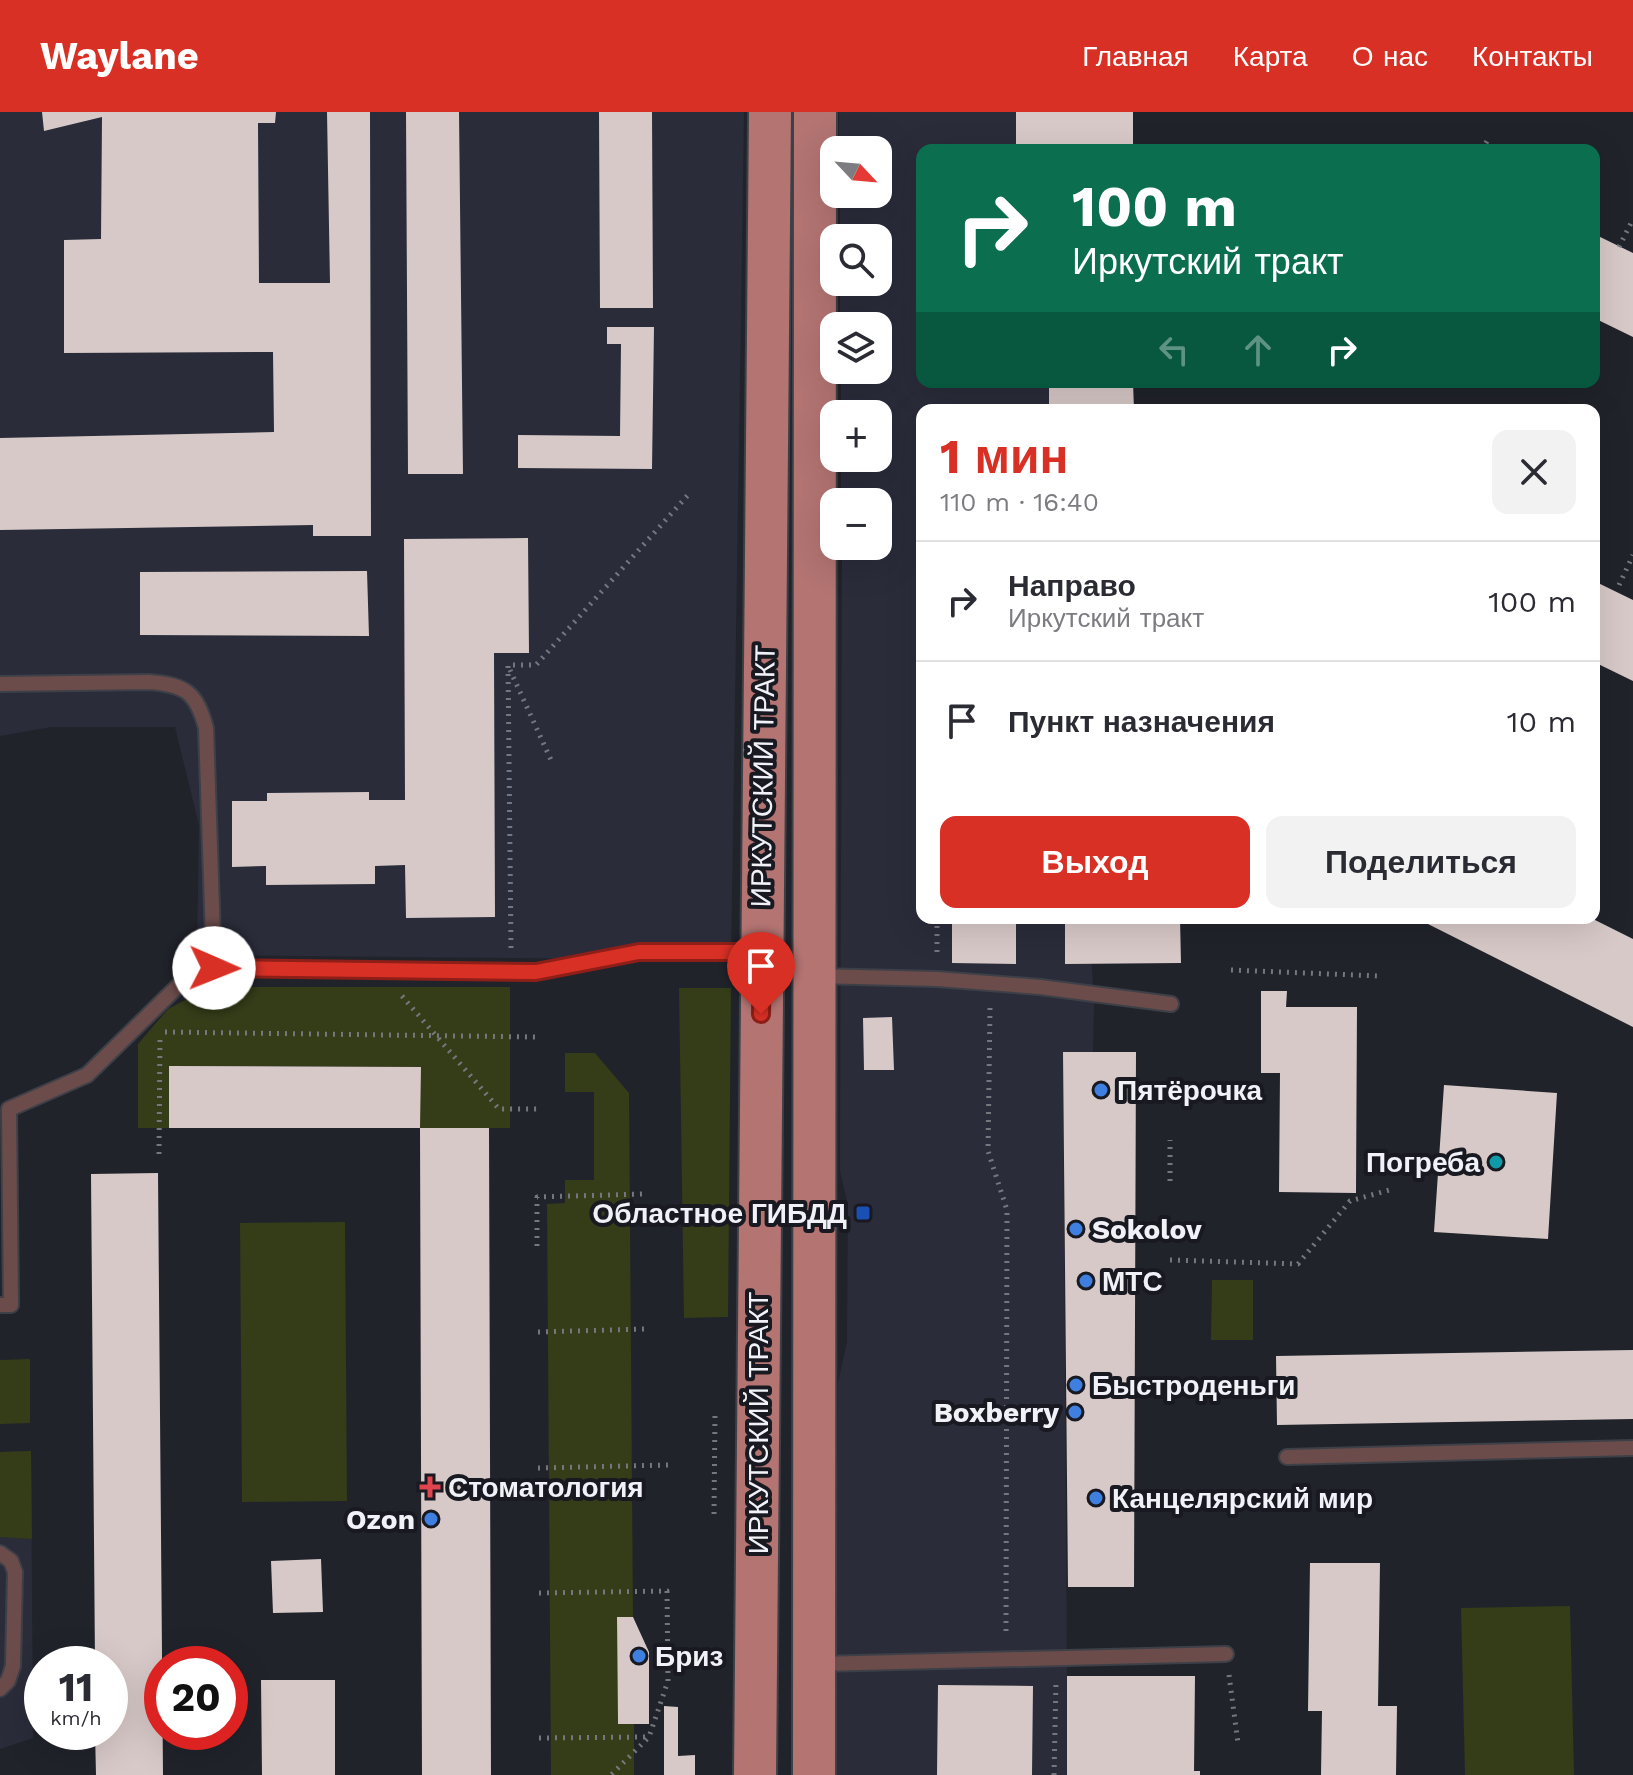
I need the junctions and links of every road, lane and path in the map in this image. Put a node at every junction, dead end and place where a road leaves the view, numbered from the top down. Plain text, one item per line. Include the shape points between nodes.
1 (770, 112) edge
2 (815, 112) edge
3 (1487, 141) dead end
4 (1485, 144) edge
5 (1633, 219) edge
6 (1619, 247) dead end
7 (688, 495) dead end
8 (1633, 555) edge
9 (1619, 585) dead end
10 (508, 665) junction
11 (0, 684) edge
12 (551, 760) dead end
13 (937, 924) edge
14 (762, 952) junction
15 (214, 968) junction
16 (380, 970) junction
17 (1231, 970) dead end
18 (511, 972) junction
19 (813, 976) junction
20 (1379, 976) dead end
21 (937, 979) junction
22 (990, 983) junction
23 (1171, 1004) dead end
24 (436, 1036) junction
25 (536, 1037) dead end
26 (537, 1109) dead end
27 (1170, 1140) dead end
28 (159, 1154) dead end
29 (1170, 1181) dead end
30 (1393, 1189) dead end
31 (643, 1194) dead end
32 (537, 1246) dead end
33 (1170, 1260) dead end
34 (0, 1305) edge
35 (645, 1329) dead end
36 (538, 1332) dead end
37 (715, 1411) dead end
38 (1633, 1448) edge
39 (1287, 1457) dead end
40 (668, 1465) dead end
41 (538, 1468) dead end
42 (714, 1514) dead end
43 (0, 1553) edge
44 (539, 1593) dead end
45 (1226, 1654) joint
46 (1056, 1656) junction
47 (1005, 1658) junction
48 (814, 1664) junction
49 (0, 1689) edge
50 (649, 1737) junction
51 (539, 1738) dead end
52 (1238, 1743) dead end
53 (611, 1775) edge
54 (755, 1775) edge
55 (814, 1775) edge
56 (1054, 1775) edge

1 - 14 main road, ИРКУТСКИЙ ТРАКТ
2 - 19 main road, ИРКУТСКИЙ ТРАКТ
3 - 4 path
5 - 6 path
7 - 10 path via 536,665
8 - 9 path
10 - 12 path
10 - 18 path
11 - 15 lane via 149,682 190,692 206,728
13 - 21 path
14 - 18 lane via 639,952
14 - 54 main road, ИРКУТСКИЙ ТРАКТ
15 - 16 lane
15 - 34 lane via 178,986 87,1075 9,1109 11,1305
16 - 18 lane
16 - 24 path
17 - 20 path
19 - 21 lane
19 - 48 main road, ИРКУТСКИЙ ТРАКТ
21 - 22 lane
22 - 23 lane
22 - 47 path via 988,1151 1007,1210
24 - 25 path
24 - 26 path via 499,1109
24 - 28 path via 160,1032
27 - 29 path
30 - 33 path via 1350,1201 1298,1264
31 - 32 path via 537,1197
35 - 36 path
37 - 42 path
38 - 39 lane
40 - 41 path
43 - 49 lane via 15,1572 13,1666
44 - 50 path via 667,1591 668,1681
45 - 46 lane
45 - 52 path
46 - 47 lane
46 - 56 path
47 - 48 lane
48 - 55 main road, ИРКУТСКИЙ ТРАКТ
50 - 51 path
50 - 53 path

